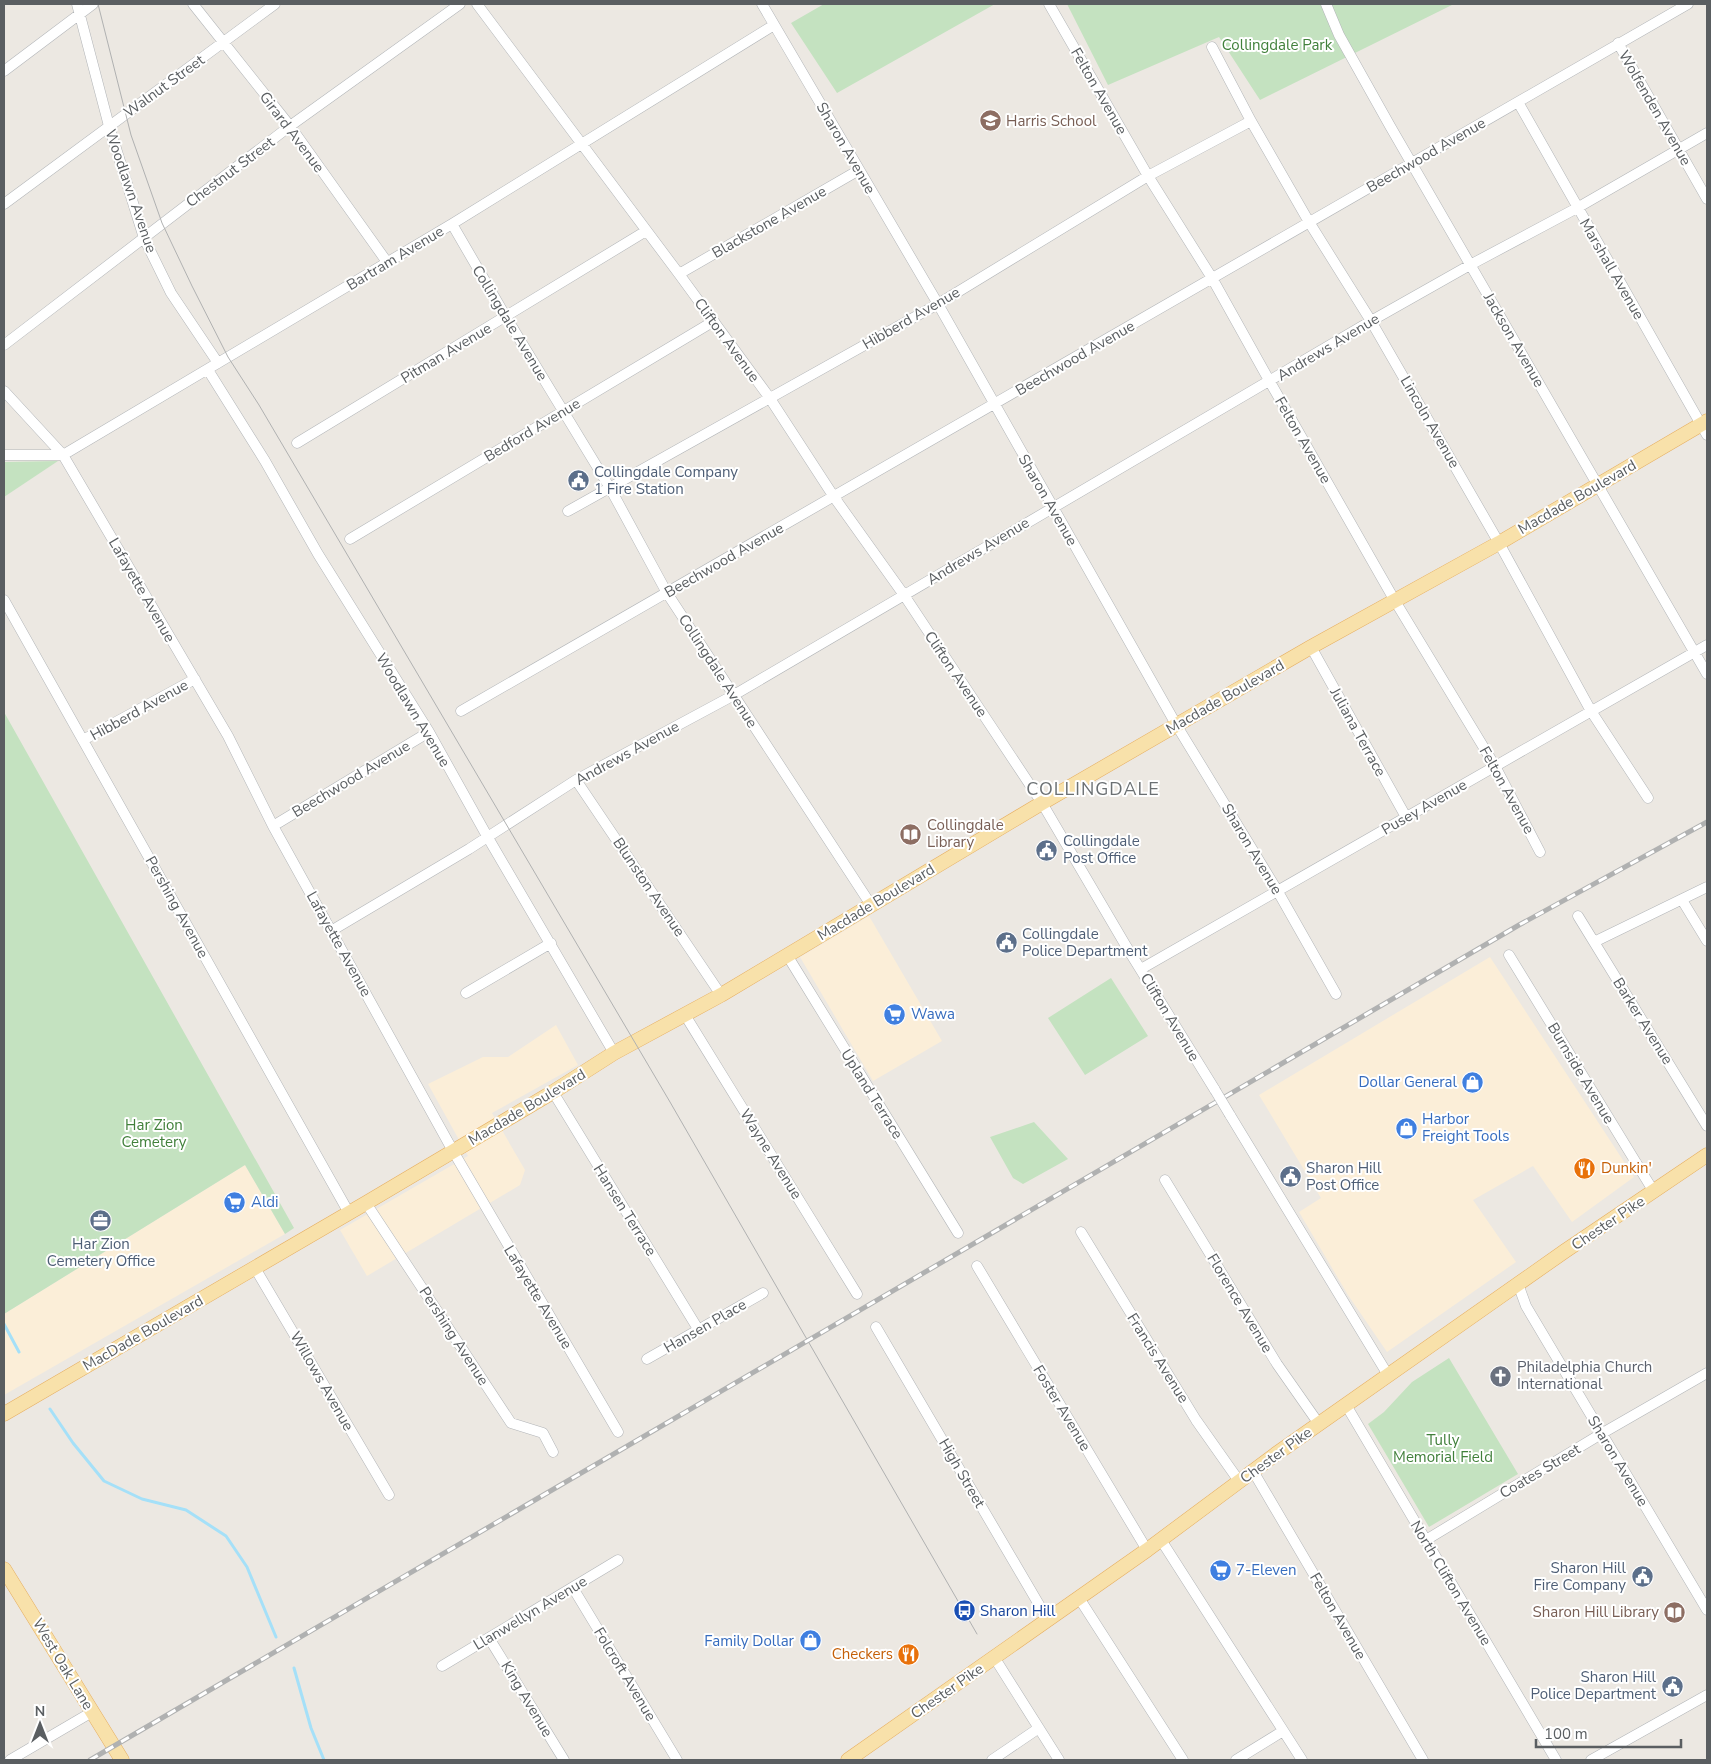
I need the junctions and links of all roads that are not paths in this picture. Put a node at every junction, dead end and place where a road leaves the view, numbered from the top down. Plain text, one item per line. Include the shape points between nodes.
1 (93, 4) edge
2 (193, 4) edge
3 (275, 4) edge
4 (460, 4) edge
5 (477, 4) edge
6 (762, 4) edge
7 (1049, 4) edge
8 (1326, 4) edge
9 (1688, 4) edge
10 (79, 9) edge
11 (774, 26) junction
12 (223, 43) junction
13 (1618, 43) junction
14 (1212, 47) dead end
15 (4, 71) edge
16 (1518, 102) junction
17 (1250, 121) junction
18 (109, 126) junction
19 (290, 126) junction
20 (1707, 133) edge
21 (581, 144) junction
22 (1680, 149) junction
23 (1413, 163) junction
24 (859, 170) junction
25 (1148, 176) junction
26 (1707, 199) edge
27 (4, 204) edge
28 (1577, 208) junction
29 (1310, 222) junction
30 (452, 224) junction
31 (646, 232) junction
32 (144, 238) junction
33 (387, 262) junction
34 (1470, 265) junction
35 (679, 274) junction
36 (1212, 278) junction
37 (938, 304) junction
38 (506, 317) junction
39 (714, 321) junction
40 (1371, 321) junction
41 (4, 345) edge
42 (218, 363) junction
43 (208, 370) junction
44 (1270, 382) junction
45 (4, 391) edge
46 (769, 397) junction
47 (994, 404) junction
48 (563, 412) junction
49 (1705, 427) edge
50 (297, 444) dead end
51 (4, 455) edge
52 (63, 455) junction
53 (1598, 484) junction
54 (610, 488) junction
55 (834, 496) junction
56 (1052, 507) junction
57 (568, 511) dead end
58 (350, 539) dead end
59 (1499, 543) junction
60 (667, 593) junction
61 (904, 595) junction
62 (4, 600) edge
63 (1396, 601) junction
64 (1707, 645) edge
65 (1311, 647) junction
66 (1694, 652) junction
67 (1707, 674) edge
68 (194, 679) junction
69 (734, 695) junction
70 (461, 711) dead end
71 (1592, 711) junction
72 (1177, 726) junction
73 (429, 732) junction
74 (83, 740) junction
75 (1495, 766) junction
76 (576, 780) junction
77 (1648, 798) dead end
78 (1042, 803) junction
79 (1406, 818) junction
80 (273, 826) junction
81 (487, 836) junction
82 (1540, 852) dead end
83 (1707, 887) edge
84 (1277, 890) junction
85 (1682, 900) junction
86 (871, 905) junction
87 (1578, 916) dead end
88 (331, 931) junction
89 (1707, 941) edge
90 (1594, 942) junction
91 (551, 943) junction
92 (787, 955) junction
93 (1509, 955) dead end
94 (1141, 969) junction
95 (466, 993) dead end
96 (1336, 994) dead end
97 (721, 995) junction
98 (685, 1015) junction
99 (614, 1053) junction
100 (553, 1092) junction
101 (1707, 1126) edge
102 (453, 1151) junction
103 (1707, 1155) edge
104 (1164, 1180) dead end
105 (1654, 1192) junction
106 (366, 1203) junction
107 (349, 1214) junction
108 (1081, 1232) dead end
109 (958, 1233) dead end
110 (977, 1266) dead end
111 (256, 1268) junction
112 (1518, 1284) junction
113 (763, 1293) dead end
114 (857, 1294) dead end
115 (876, 1327) dead end
116 (698, 1329) junction
117 (646, 1359) dead end
118 (1707, 1374) edge
119 (1388, 1375) junction
120 (1346, 1405) junction
121 (4, 1414) edge
122 (1319, 1424) junction
123 (618, 1432) dead end
124 (1601, 1434) junction
125 (553, 1452) dead end
126 (1253, 1471) junction
127 (1239, 1481) junction
128 (389, 1495) dead end
129 (1161, 1540) junction
130 (1426, 1540) junction
131 (1148, 1550) junction
132 (618, 1560) dead end
133 (4, 1568) edge
134 (573, 1588) junction
135 (1079, 1598) junction
136 (1706, 1606) edge
137 (1048, 1620) junction
138 (489, 1638) junction
139 (994, 1658) junction
140 (442, 1666) dead end
141 (1707, 1695) edge
142 (92, 1712) junction
143 (1039, 1728) junction
144 (1283, 1731) junction
145 (10, 1760) edge
146 (122, 1760) edge
147 (564, 1760) edge
148 (677, 1760) edge
149 (848, 1760) edge
150 (992, 1760) edge
151 (1059, 1760) edge
152 (1183, 1760) edge
153 (1236, 1760) edge
154 (1302, 1760) edge
155 (1423, 1760) edge
156 (1556, 1760) edge
157 (1591, 1760) edge

1 - 10 street
2 - 12 street, Girard Avenue
3 - 12 street, Walnut Street
4 - 19 street, Chestnut Street
5 - 21 street, Clifton Avenue
6 - 11 street, Sharon Avenue
7 - 25 street, Felton Avenue
8 - 23 street, Jackson Avenue via 1339,35
9 - 13 street, Beechwood Avenue
10 - 15 street
10 - 18 street, Woodlawn Avenue
11 - 21 street, Bartram Avenue
11 - 24 street, Sharon Avenue
12 - 18 street, Walnut Street
12 - 19 street, Girard Avenue
13 - 16 street, Beechwood Avenue
13 - 22 street, Wolfenden Avenue
14 - 17 street, Lincoln Avenue
16 - 23 street, Beechwood Avenue
16 - 28 street, Marshall Avenue
17 - 25 street, Hibberd Avenue
17 - 29 street, Lincoln Avenue
18 - 27 street, Walnut Street
18 - 32 street, Woodlawn Avenue
19 - 32 street, Chestnut Street
19 - 33 street, Girard Avenue
20 - 22 street, Andrews Avenue
21 - 30 street, Bartram Avenue
21 - 31 street, Clifton Avenue
22 - 26 street, Wolfenden Avenue
22 - 28 street, Andrews Avenue
23 - 29 street, Beechwood Avenue
23 - 34 street, Jackson Avenue
24 - 35 street, Blackstone Avenue
24 - 37 street, Sharon Avenue
25 - 36 street, Felton Avenue
25 - 37 street, Hibberd Avenue
28 - 34 street, Andrews Avenue
28 - 49 street, Marshall Avenue
29 - 36 street, Beechwood Avenue
29 - 40 street, Lincoln Avenue
30 - 33 street, Bartram Avenue
30 - 38 street, Collingdale Avenue
31 - 35 street, Clifton Avenue
31 - 38 street, Pitman Avenue
32 - 41 street, Chestnut Street
32 - 42 street, Woodlawn Avenue via 171,293
33 - 42 street, Bartram Avenue
34 - 40 street, Andrews Avenue
34 - 53 street, Jackson Avenue
35 - 39 street, Clifton Avenue
36 - 44 street, Felton Avenue
36 - 47 street, Beechwood Avenue
37 - 46 street, Hibberd Avenue
37 - 47 street, Sharon Avenue
38 - 48 street, Collingdale Avenue
38 - 50 street, Pitman Avenue
39 - 46 street, Clifton Avenue
39 - 48 street, Bedford Avenue
40 - 44 street, Andrews Avenue
40 - 59 street, Lincoln Avenue
42 - 43 street, Bartram Avenue
43 - 52 street, Bartram Avenue
43 - 73 street, Woodlawn Avenue
44 - 56 street, Andrews Avenue
44 - 63 street, Felton Avenue
45 - 52 street, Lafayette Avenue
46 - 54 street, Hibberd Avenue
46 - 55 street, Clifton Avenue
47 - 55 street, Beechwood Avenue
47 - 56 street, Sharon Avenue
48 - 54 street, Collingdale Avenue
48 - 58 street, Bedford Avenue
49 - 53 main road, Macdade Boulevard
51 - 52 street
52 - 68 street, Lafayette Avenue
53 - 59 main road, Macdade Boulevard
53 - 66 street, Jackson Avenue
54 - 57 street, Hibberd Avenue
54 - 60 street, Collingdale Avenue
55 - 60 street, Beechwood Avenue
55 - 61 street, Clifton Avenue
56 - 61 street, Andrews Avenue
56 - 72 street, Sharon Avenue
59 - 63 main road, Macdade Boulevard
59 - 71 street, Lincoln Avenue
60 - 69 street, Collingdale Avenue
60 - 70 street, Beechwood Avenue
61 - 69 street, Andrews Avenue
61 - 78 street, Clifton Avenue
62 - 74 street, Pershing Avenue
63 - 65 main road, Macdade Boulevard
63 - 75 street, Felton Avenue
64 - 66 street, Pusey Avenue
65 - 72 main road, Macdade Boulevard
65 - 79 street, Juliana Terrace
66 - 67 street, Jackson Avenue
66 - 71 street, Pusey Avenue
68 - 74 street, Hibberd Avenue
68 - 80 street, Lafayette Avenue via 228,736
69 - 76 street, Andrews Avenue
69 - 86 street, Collingdale Avenue
71 - 75 street, Pusey Avenue
71 - 77 street, Lincoln Avenue
72 - 78 main road, Macdade Boulevard
72 - 84 street, Sharon Avenue
73 - 80 street, Beechwood Avenue
73 - 81 street, Woodlawn Avenue
74 - 107 street, Pershing Avenue
75 - 79 street, Pusey Avenue
75 - 82 street, Felton Avenue
76 - 81 street, Andrews Avenue
76 - 97 street, Blunston Avenue
78 - 86 main road, Macdade Boulevard
78 - 94 street, Clifton Avenue
79 - 84 street, Pusey Avenue
80 - 88 street, Lafayette Avenue
81 - 88 street, Andrews Avenue
81 - 91 street, Woodlawn Avenue
83 - 85 street
84 - 94 street, Pusey Avenue
84 - 96 street, Sharon Avenue
85 - 89 street
85 - 90 street
86 - 92 main road, Macdade Boulevard
87 - 90 street, Barker Avenue
88 - 102 street, Lafayette Avenue
90 - 101 street, Barker Avenue
91 - 95 street
91 - 99 street, Woodlawn Avenue
92 - 97 main road, Macdade Boulevard
92 - 109 street, Upland Terrace
93 - 105 street, Burnside Avenue
94 - 119 street, Clifton Avenue, bridge
97 - 98 main road, Macdade Boulevard
98 - 99 main road, Macdade Boulevard
98 - 114 street, Wayne Avenue
99 - 100 main road, Macdade Boulevard
100 - 102 main road, Macdade Boulevard
100 - 116 street, Hansen Terrace
102 - 106 main road, Macdade Boulevard
102 - 123 street, Lafayette Avenue
103 - 105 main road, Chester Pike
104 - 122 street, Florence Avenue via 1277,1364
105 - 112 main road, Chester Pike
106 - 107 main road, Macdade Boulevard
106 - 125 street, Pershing Avenue via 511,1423 543,1433
107 - 111 main road, Macdade Boulevard
108 - 127 street, Francis Avenue via 1196,1420
110 - 131 street, Foster Avenue
111 - 121 main road, MacDade Boulevard
111 - 128 street, Willows Avenue
112 - 119 main road, Chester Pike
112 - 124 street, Sharon Avenue via 1526,1306
113 - 116 street, Hansen Place
115 - 137 street, High Street
116 - 117 street, Hansen Place
118 - 124 street, Coates Street
119 - 120 main road, Chester Pike
120 - 122 main road, Chester Pike
120 - 130 street, North Clifton Avenue
122 - 126 main road, Chester Pike
124 - 130 street, Coates Street
124 - 136 street, Sharon Avenue
126 - 127 main road, Chester Pike
126 - 155 street, Felton Avenue
127 - 129 main road, Chester Pike
129 - 131 main road, Chester Pike
129 - 144 street
130 - 156 street, North Clifton Avenue
131 - 135 main road, Chester Pike
132 - 134 street, Llanwellyn Avenue
133 - 142 main road, West Oak Lane
134 - 138 street, Llanwellyn Avenue
134 - 148 street, Folcroft Avenue
135 - 137 main road, Chester Pike
135 - 152 street
137 - 139 main road, Chester Pike
138 - 140 street, Llanwellyn Avenue
138 - 147 street, King Avenue
139 - 143 street
139 - 149 main road, Chester Pike
141 - 157 street
142 - 145 street
142 - 146 main road, West Oak Lane
143 - 150 street
143 - 151 street
144 - 153 street
144 - 154 street

